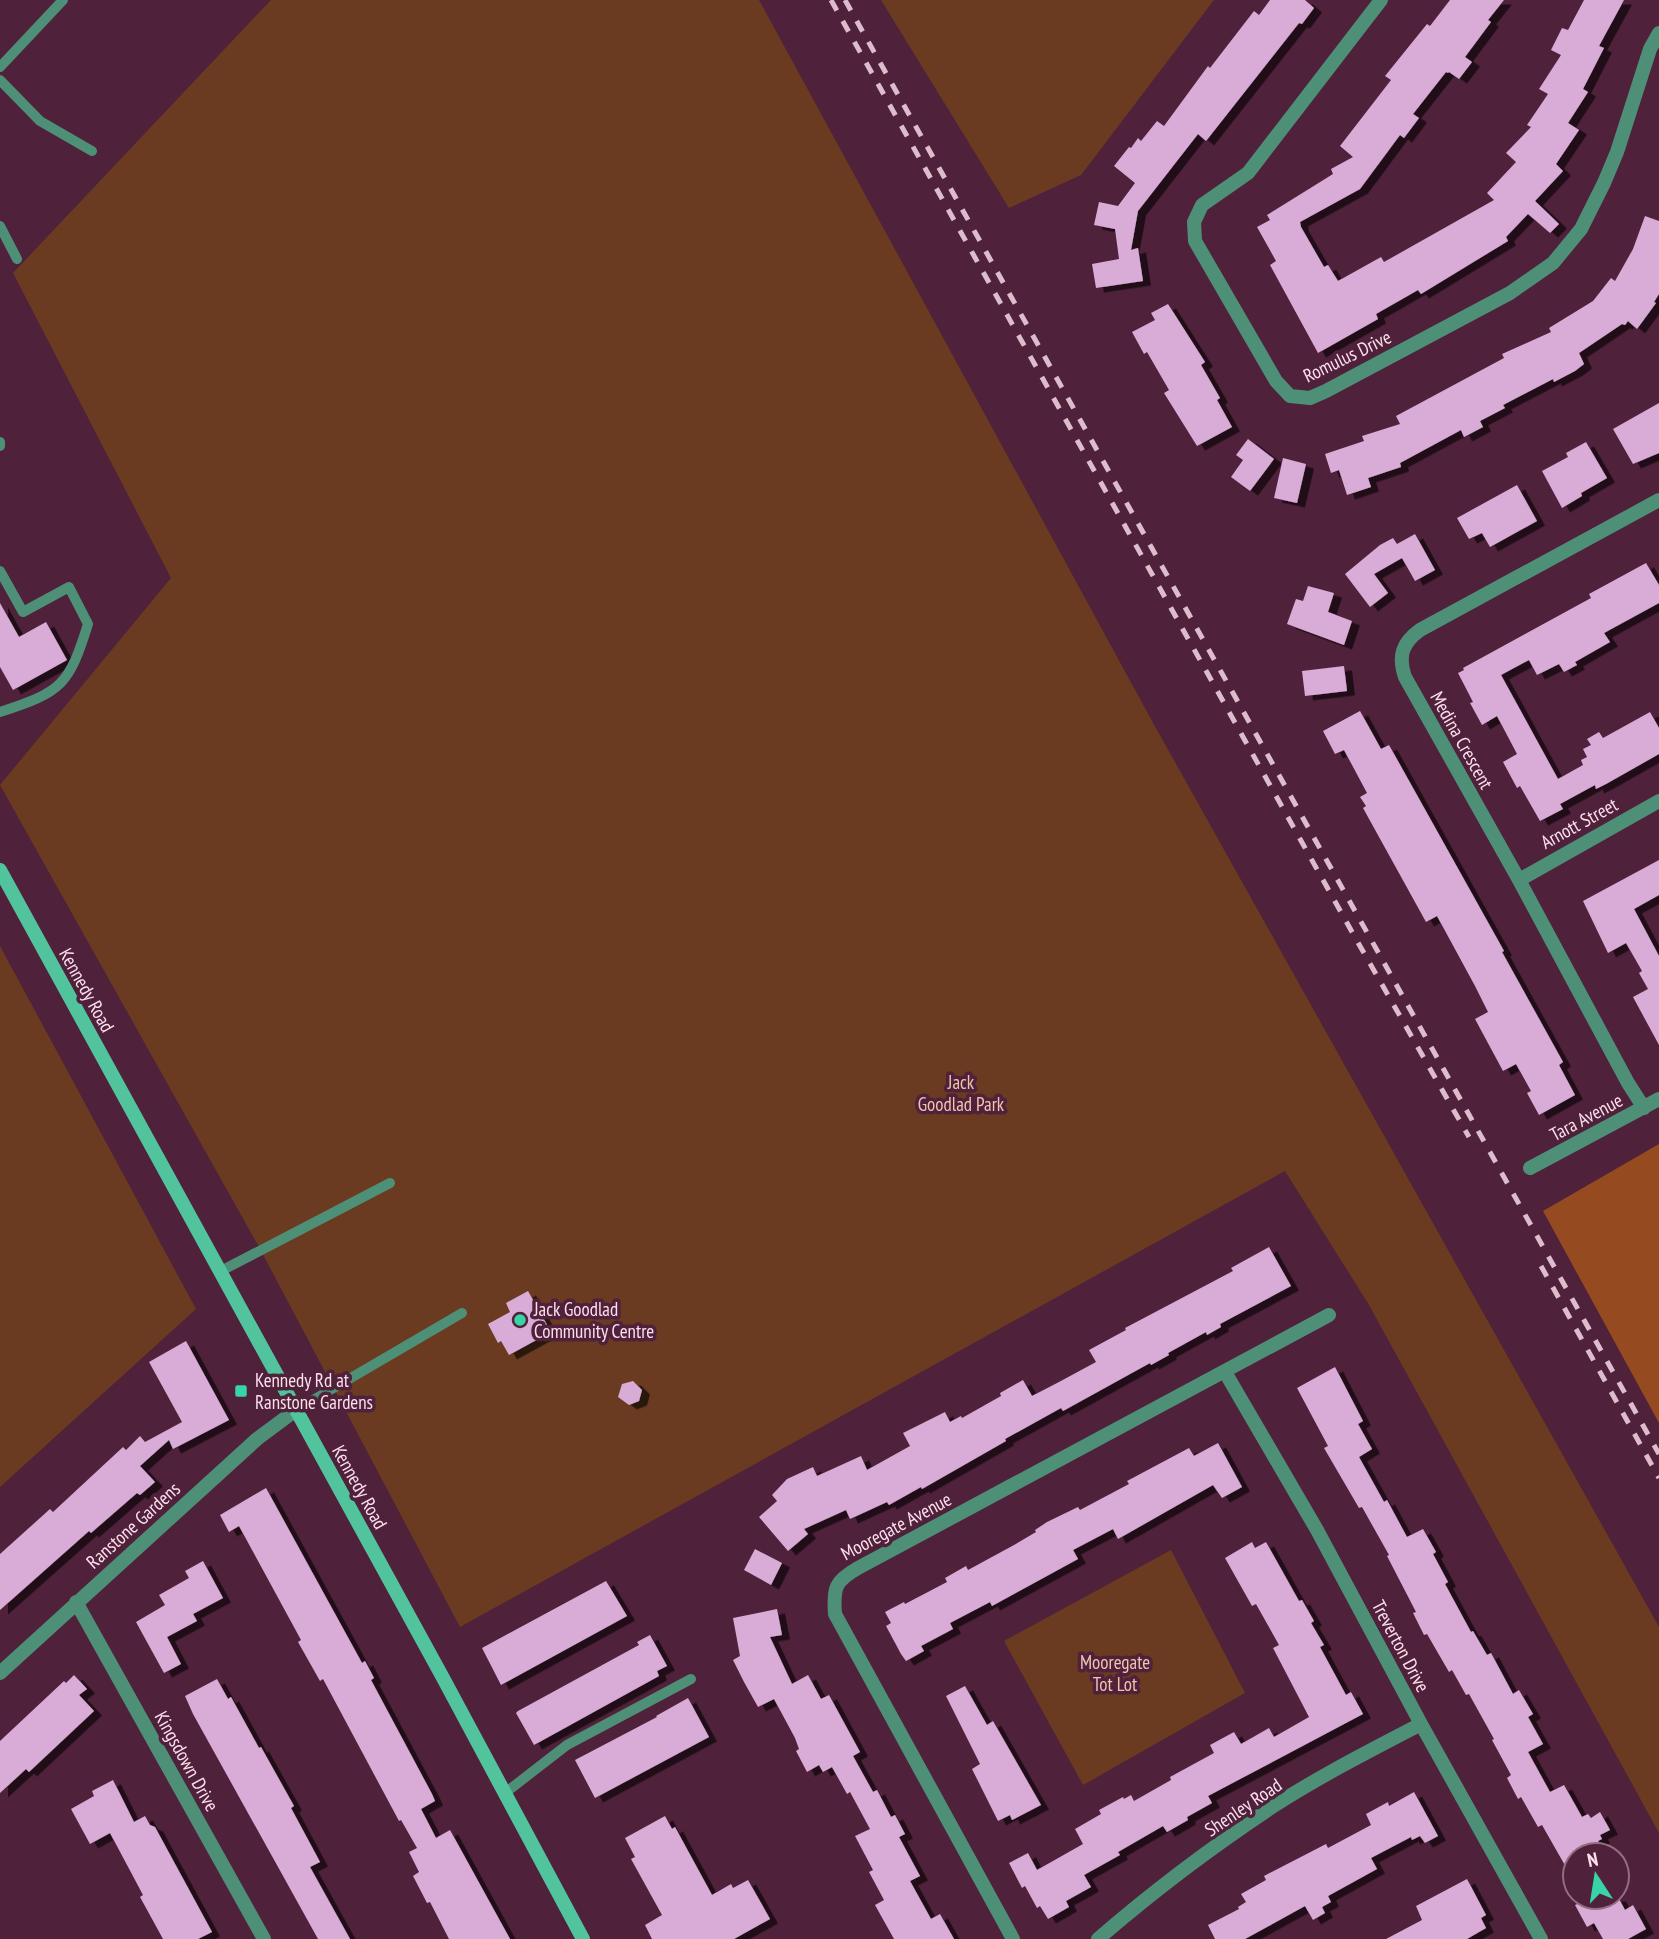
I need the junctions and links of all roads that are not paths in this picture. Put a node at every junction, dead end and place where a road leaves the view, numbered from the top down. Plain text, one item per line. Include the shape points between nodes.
1 (48, 0) edge
2 (1381, 0) edge
3 (60, 4) edge
4 (1659, 33) edge
5 (0, 67) edge
6 (0, 80) edge
7 (92, 151) dead end
8 (0, 226) edge
9 (17, 258) dead end
10 (1659, 500) edge
11 (0, 571) edge
12 (0, 712) edge
13 (1659, 801) edge
14 (0, 870) edge
15 (1519, 880) junction
16 (1659, 1099) edge
17 (1644, 1108) junction
18 (1530, 1168) dead end
19 (390, 1183) dead end
20 (219, 1272) junction
21 (462, 1312) dead end
22 (1329, 1315) dead end
23 (1225, 1372) junction
24 (296, 1410) junction
25 (76, 1602) junction
26 (0, 1673) edge
27 (691, 1679) dead end
28 (1421, 1724) junction
29 (505, 1793) junction
30 (262, 1938) edge
31 (583, 1939) edge
32 (1013, 1939) edge
33 (1097, 1939) edge
34 (1541, 1939) edge

1 - 3 lane
2 - 4 street, Romulus Drive via 1248,173 1202,205 1194,222 1195,241 1276,381 1290,396 1310,398 1326,391 1510,293 1553,263 1581,229 1604,183
3 - 5 lane
6 - 7 lane via 40,121
8 - 9 lane
10 - 15 street, Medina Crescent via 1420,631 1401,651 1405,677
11 - 12 lane via 23,612 69,587 88,624 76,660 59,686 38,700
13 - 15 street, Arnott Street
14 - 20 main road, Kennedy Road
15 - 17 street, Medina Crescent
16 - 17 street, Tara Avenue
17 - 18 street, Tara Avenue
19 - 20 lane
20 - 24 main road, Kennedy Road
21 - 24 lane
22 - 23 street, Mooregate Avenue
23 - 28 street, Treverton Drive via 1317,1530
23 - 32 street, Mooregate Avenue via 858,1568 842,1578 833,1594 835,1614
24 - 25 street, Ranstone Gardens via 257,1439
24 - 29 main road, Kennedy Road
25 - 26 street, Ranstone Gardens
25 - 30 street, Kingsdown Drive
27 - 29 lane via 567,1745
28 - 33 street, Shenley Road via 1272,1807
28 - 34 street, Treverton Drive
29 - 31 main road, Kennedy Road

